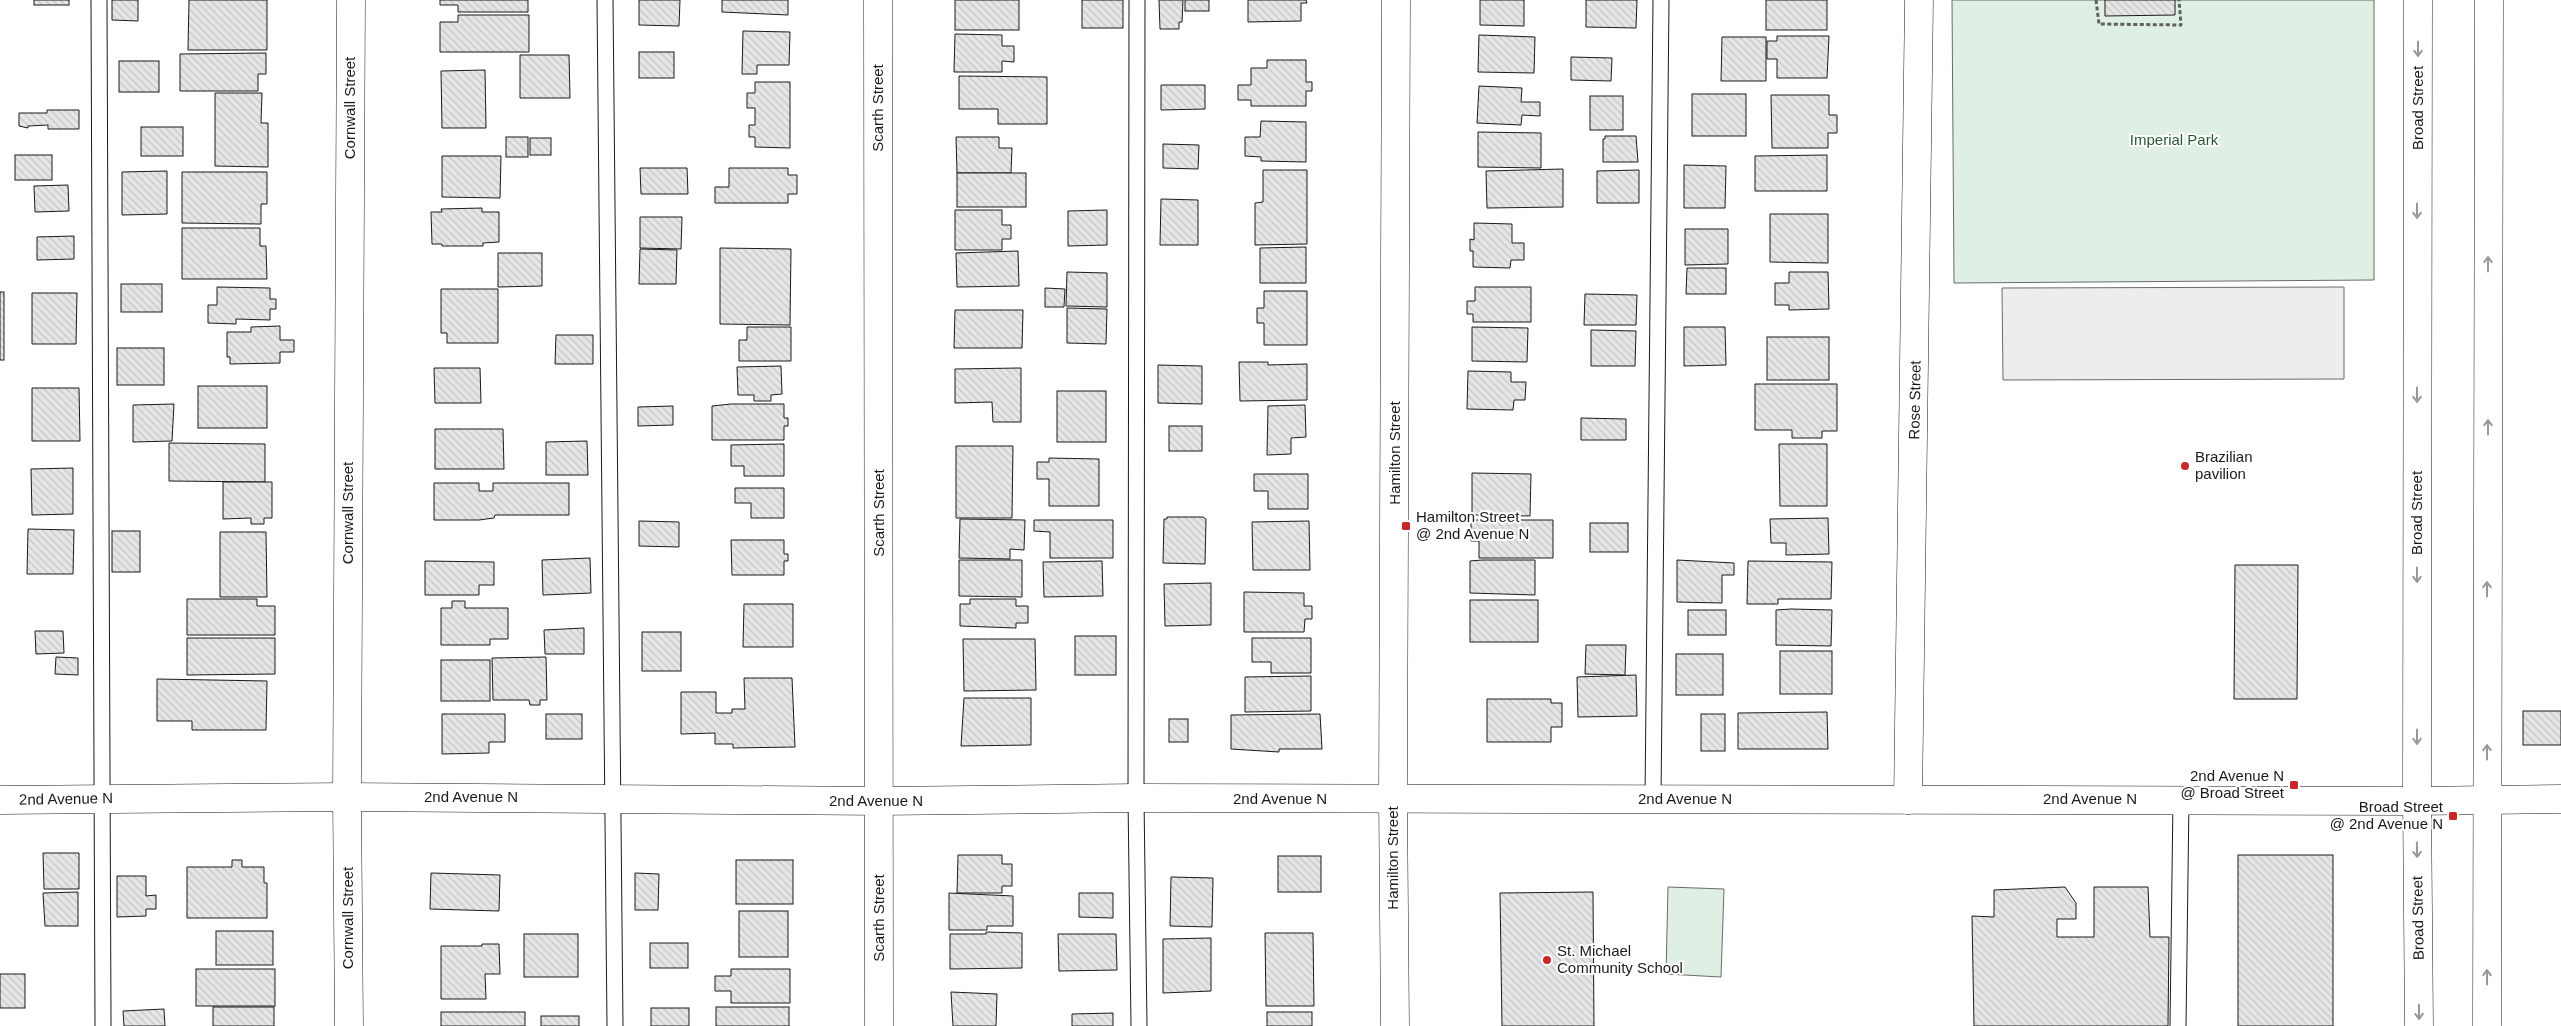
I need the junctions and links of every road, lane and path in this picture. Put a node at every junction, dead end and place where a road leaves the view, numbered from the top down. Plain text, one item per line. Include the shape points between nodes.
1 (99, 0) edge
2 (351, 0) edge
3 (605, 0) edge
4 (878, 0) edge
5 (1138, 0) edge
6 (1396, 0) edge
7 (1662, 0) edge
8 (1919, 0) edge
9 (2096, 0) edge
10 (2179, 0) edge
11 (2418, 0) edge
12 (2489, 0) edge
13 (347, 797) junction
14 (612, 798) junction
15 (1136, 798) junction
16 (103, 799) junction
17 (1393, 799) junction
18 (1652, 799) junction
19 (2181, 799) junction
20 (2561, 799) edge
21 (0, 800) edge
22 (1908, 800) junction
23 (2487, 800) junction
24 (2417, 801) junction
25 (879, 802) junction
26 (103, 1026) edge
27 (348, 1026) edge
28 (615, 1026) edge
29 (879, 1026) edge
30 (1139, 1026) edge
31 (1395, 1026) edge
32 (2178, 1026) edge
33 (2419, 1026) edge
34 (2487, 1026) edge

1 - 16 lane
2 - 13 street, Cornwall Street
3 - 14 lane
4 - 25 street, Scarth Street
5 - 15 lane
6 - 17 street, Hamilton Street
7 - 18 lane
8 - 22 street, Rose Street
9 - 10 path via 2099,24 2181,25
11 -> 24 street, Broad Street
23 -> 12 street
13 - 14 street, 2nd Avenue N
13 - 16 street, 2nd Avenue N
13 - 27 street, Cornwall Street
14 - 25 street, 2nd Avenue N
14 - 28 lane
15 - 17 street, 2nd Avenue N
15 - 25 street, 2nd Avenue N
15 - 30 lane
16 - 21 street, 2nd Avenue N
16 - 26 lane
17 - 18 street, 2nd Avenue N
17 - 31 street, Hamilton Street
18 - 22 street, 2nd Avenue N
19 - 22 street, 2nd Avenue N
19 - 24 street, 2nd Avenue N
19 - 32 lane
20 - 23 street, 2nd Avenue N
23 - 24 street, 2nd Avenue N
34 -> 23 street
24 -> 33 street, Broad Street
25 - 29 street, Scarth Street

